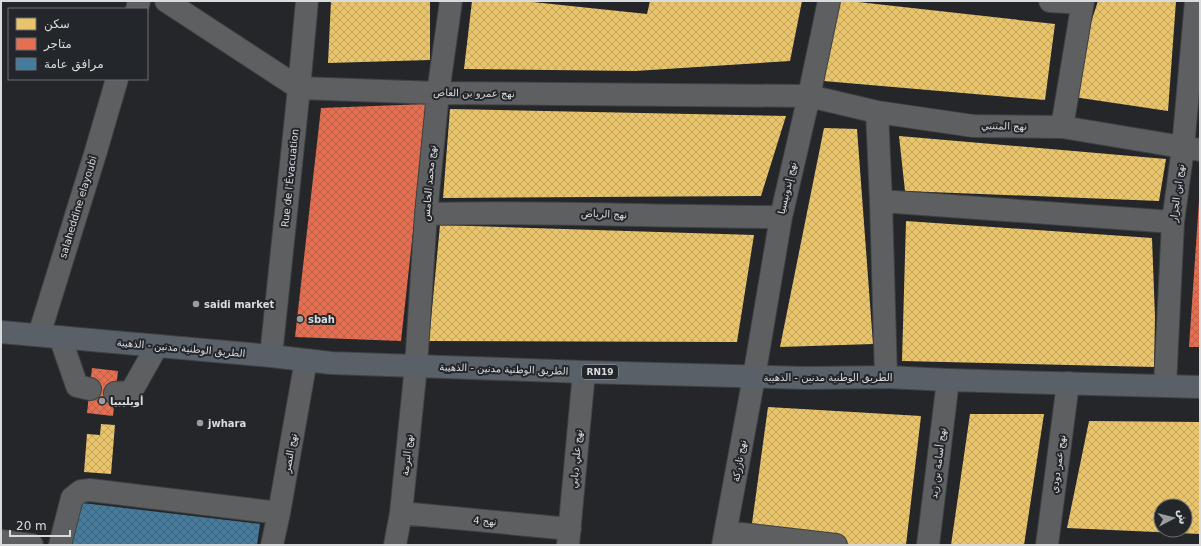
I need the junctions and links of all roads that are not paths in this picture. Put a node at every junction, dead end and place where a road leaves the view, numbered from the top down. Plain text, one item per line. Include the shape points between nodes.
1 (166, 1) edge
2 (307, 1) edge
3 (452, 1) edge
4 (829, 1) edge
5 (1050, 1) edge
6 (1196, 1) edge
7 (1082, 2) edge
8 (117, 80) edge
9 (299, 88) junction
10 (438, 93) junction
11 (809, 96) junction
12 (877, 112) junction
13 (1062, 127) junction
14 (1191, 149) edge
15 (882, 202) junction
16 (426, 214) junction
17 (781, 217) junction
18 (1173, 222) junction
19 (1, 332) edge
20 (49, 336) junction
21 (156, 346) junction
22 (271, 356) junction
23 (306, 360) junction
24 (416, 366) junction
25 (584, 372) junction
26 (754, 377) junction
27 (886, 377) junction
28 (948, 380) junction
29 (1068, 383) junction
30 (1165, 386) junction
31 (1200, 387) edge
32 (90, 389) dead end
33 (115, 393) dead end
34 (279, 513) junction
35 (401, 513) junction
36 (569, 537) edge
37 (724, 539) edge
38 (1, 540) edge
39 (32, 545) edge
40 (60, 545) edge
41 (272, 545) edge
42 (395, 545) edge
43 (836, 545) edge
44 (928, 545) edge
45 (1047, 545) edge

1 - 9 street
2 - 9 street, Rue de l'Évacuation
3 - 10 street, نهج محمد الخامس
4 - 11 street, نهج إندونيسيا
5 - 7 street
6 - 14 street, نهج ابن الجزار
7 - 13 street
8 - 20 street, salaheddine elayoubi
9 - 10 street, نهج عمرو بن العاص
9 - 22 street, Rue de l'Évacuation
10 - 11 street, نهج عمرو بن العاص
10 - 16 street, نهج محمد الخامس
11 - 12 street, نهج المتنبي
11 - 17 street, نهج إندونيسيا
12 - 13 street, نهج المتنبي via 973,126
12 - 15 street
13 - 14 street, نهج المتنبي
14 - 18 street, نهج ابن الجزار
15 - 18 street
15 - 27 street
16 - 17 street, نهج الرياض via 490,212
16 - 24 street, نهج محمد الخامس
17 - 26 street, نهج إندونيسيا
18 - 30 street, نهج ابن الجزار
19 - 20 main road, الطريق الوطنية مدنين - الذهيبة / RN19
20 - 21 main road, الطريق الوطنية مدنين - الذهيبة / RN19
20 - 32 street via 77,386
21 - 22 main road, الطريق الوطنية مدنين - الذهيبة / RN19
21 - 33 street via 131,392
22 - 23 main road, الطريق الوطنية مدنين - الذهيبة / RN19
23 - 24 main road, الطريق الوطنية مدنين - الذهيبة / RN19
23 - 34 street, نهج النصر
24 - 25 main road, الطريق الوطنية مدنين - الذهيبة / RN19
24 - 35 street, نهج البرمة
25 - 26 main road, الطريق الوطنية مدنين - الذهيبة / RN19
25 - 36 street, نهج علي دبابي
26 - 27 main road, الطريق الوطنية مدنين - الذهيبة / RN19
26 - 37 street, نهج تازركة
27 - 28 main road, الطريق الوطنية مدنين - الذهيبة / RN19
28 - 29 main road, الطريق الوطنية مدنين - الذهيبة / RN19
28 - 44 street, نهج أسامة بن زيد
29 - 30 main road, الطريق الوطنية مدنين - الذهيبة / RN19
29 - 45 street, نهج عمر دودي
30 - 31 main road, الطريق الوطنية مدنين - الذهيبة / RN19
34 - 40 street via 81,491 72,498
34 - 41 street, نهج النصر
35 - 36 street, نهج 4
35 - 42 street, نهج البرمة
37 - 43 street
38 - 39 street

